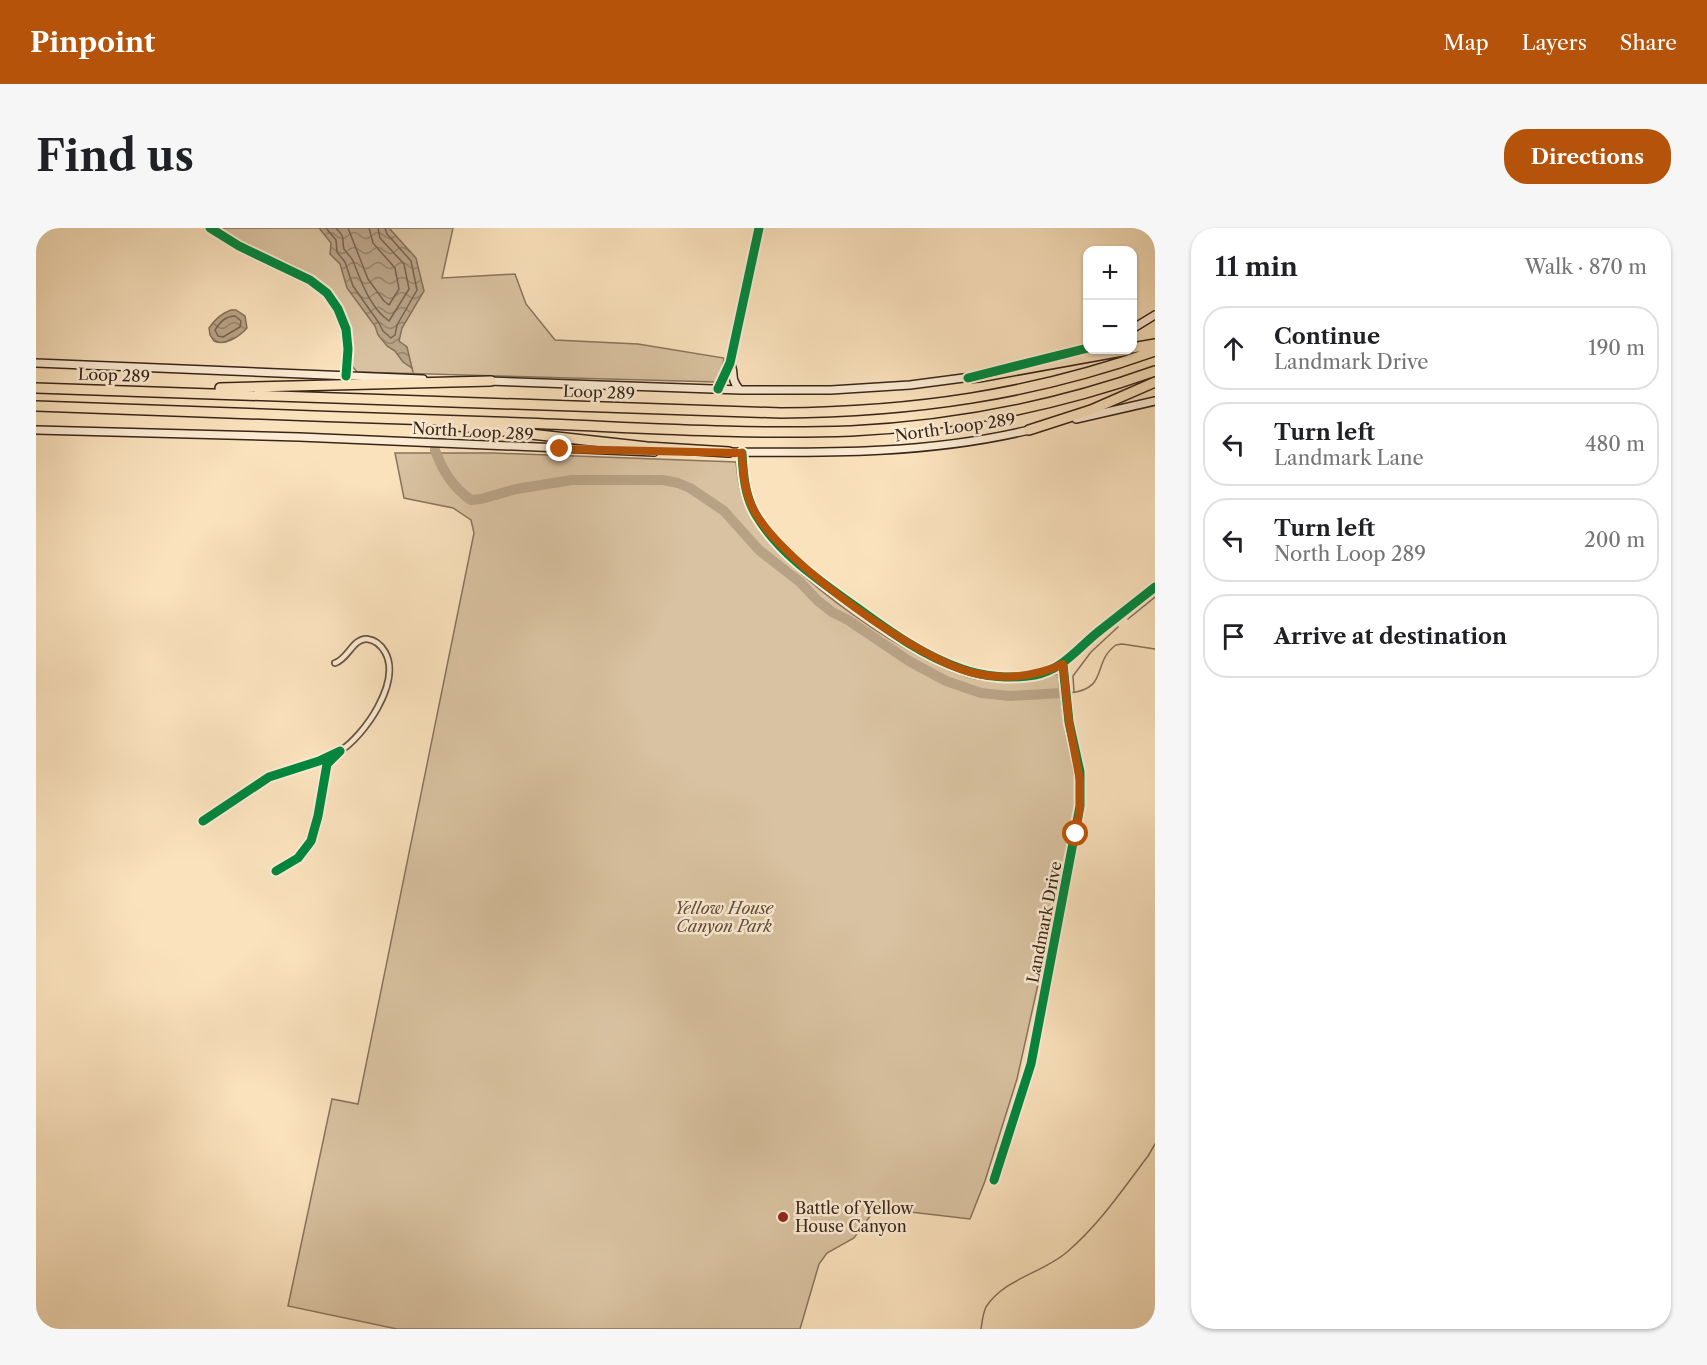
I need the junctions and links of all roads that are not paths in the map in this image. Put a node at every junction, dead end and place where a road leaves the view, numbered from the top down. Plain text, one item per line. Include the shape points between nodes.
1 (210, 228) edge
2 (759, 228) edge
3 (1155, 315) edge
4 (1137, 326) edge
5 (1155, 344) edge
6 (1137, 347) edge
7 (1083, 349) edge
8 (1155, 351) edge
9 (1106, 354) edge
10 (36, 363) edge
11 (730, 363) junction
12 (1155, 372) edge
13 (346, 376) junction
14 (968, 378) junction
15 (491, 381) junction
16 (1155, 382) edge
17 (36, 383) edge
18 (36, 388) edge
19 (73, 389) junction
20 (718, 389) junction
21 (739, 390) junction
22 (169, 392) junction
23 (1155, 400) edge
24 (36, 406) edge
25 (122, 410) junction
26 (36, 411) edge
27 (417, 420) junction
28 (36, 430) edge
29 (1029, 430) junction
30 (729, 452) junction
31 (742, 453) junction
32 (1155, 587) edge
33 (335, 663) dead end
34 (1063, 664) junction
35 (340, 752) junction
36 (203, 821) dead end
37 (276, 872) dead end
38 (994, 1180) dead end

1 - 13 main road via 310,280 327,293 346,329
2 - 11 main road
3 - 4 main road
5 - 6 highway
7 - 14 main road
8 - 22 highway, Loop 289 via 1001,394 861,412 781,413
9 - 14 highway
10 - 13 main road
11 - 20 main road
11 - 21 main road
12 - 27 highway, Loop 289 via 1015,411 876,429 792,431
13 - 15 main road
14 - 21 main road via 871,389
15 - 20 main road
15 - 22 highway via 190,388
16 - 29 highway via 1091,410
17 - 19 highway
18 - 19 highway, Loop 289
19 - 22 highway, Loop 289
20 - 21 main road
23 - 29 main road, North Loop 289
24 - 25 highway, Loop 289
25 - 26 highway
25 - 27 highway, Loop 289
27 - 30 highway via 597,442
28 - 30 main road, North Loop 289
29 - 31 main road, North Loop 289 via 906,449
30 - 31 main road, North Loop 289
31 - 34 street via 749,500 778,543 824,583 928,655 986,675 1032,675
32 - 34 street
33 - 35 street via 347,656 357,642 367,639 383,648 390,665 386,691 369,721
34 - 38 street, Landmark Drive via 1080,781 1079,816 1031,1064
35 - 36 street via 269,777
35 - 37 street via 327,764 311,841 298,858

